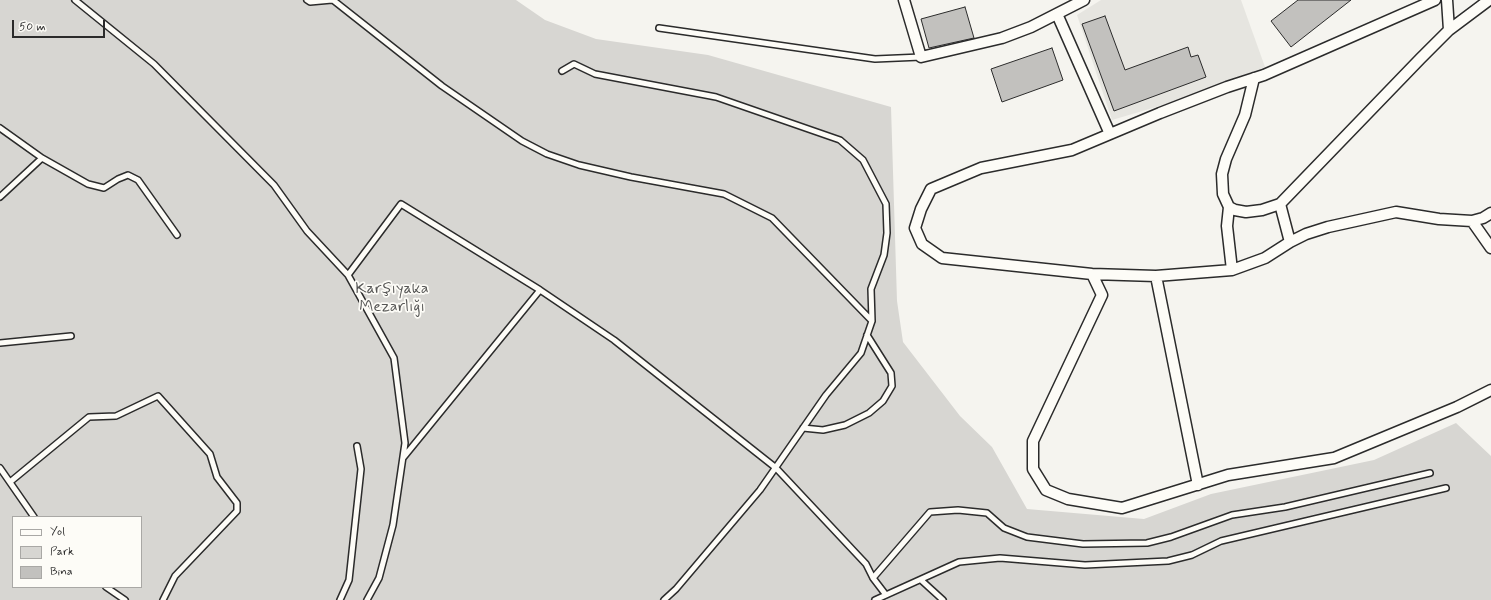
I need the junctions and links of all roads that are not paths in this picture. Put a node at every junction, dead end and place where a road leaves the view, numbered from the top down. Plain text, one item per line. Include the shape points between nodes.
1 (75, 0) edge
2 (307, 0) edge
3 (332, 0) edge
4 (904, 0) edge
5 (1084, 0) edge
6 (1435, 0) edge
7 (1447, 0) edge
8 (1489, 0) edge
9 (317, 1) edge
10 (1057, 14) junction
11 (659, 28) dead end
12 (1449, 30) junction
13 (921, 57) junction
14 (562, 71) dead end
15 (1254, 78) junction
16 (0, 128) edge
17 (1110, 134) junction
18 (42, 158) junction
19 (0, 197) edge
20 (1280, 204) junction
21 (1229, 207) junction
22 (1491, 213) edge
23 (1472, 221) junction
24 (177, 235) dead end
25 (1290, 242) junction
26 (1491, 248) edge
27 (1232, 270) junction
28 (1092, 274) junction
29 (348, 275) junction
30 (1156, 276) junction
31 (540, 290) junction
32 (872, 321) junction
33 (71, 336) dead end
34 (867, 336) junction
35 (0, 343) edge
36 (1491, 390) edge
37 (803, 428) junction
38 (357, 446) dead end
39 (402, 459) junction
40 (0, 468) edge
41 (776, 468) junction
42 (1430, 473) dead end
43 (10, 482) junction
44 (1198, 485) junction
45 (1446, 488) dead end
46 (33, 516) edge
47 (873, 578) junction
48 (921, 580) junction
49 (107, 588) edge
50 (886, 595) junction
51 (124, 600) edge
52 (163, 600) edge
53 (340, 600) edge
54 (367, 600) edge
55 (664, 600) edge
56 (875, 600) edge
57 (943, 600) edge

1 - 29 lane via 154,64 171,81 274,185 307,231
2 - 9 lane
3 - 9 lane
3 - 32 lane via 442,86 522,141 547,154 579,165 631,177 724,194 772,218
4 - 13 street
5 - 10 street
6 - 15 street
7 - 12 street
8 - 12 street
10 - 13 street via 1002,38
10 - 17 street
11 - 13 lane via 875,59
12 - 20 street
14 - 32 lane via 574,64 595,74 716,97 840,140 863,160 886,204 887,233 884,255 871,289
15 - 17 street via 1197,98
15 - 21 street via 1245,115 1222,174 1223,194
16 - 18 lane
17 - 28 street via 1072,150 981,168 931,188 920,209 915,228 922,244 942,258
18 - 19 lane
18 - 24 lane via 88,184 104,188 128,175 138,180
20 - 21 street via 1246,212
20 - 25 street
21 - 27 street via 1227,226
22 - 23 street
23 - 25 street via 1439,220 1396,212 1328,227
23 - 26 street
25 - 27 street via 1265,258
27 - 30 street
28 - 30 street
28 - 44 street via 1102,295 1033,441 1033,469 1046,490 1068,499 1122,508
29 - 31 lane via 401,204
29 - 39 lane via 394,358 405,443
30 - 44 street
31 - 39 lane
31 - 41 lane via 614,340
32 - 34 lane
33 - 35 lane
34 - 37 lane via 861,353
34 - 37 lane via 891,373 892,386 883,401 869,413 845,425 823,430
36 - 44 street via 1457,407 1334,458 1228,475
37 - 41 lane
38 - 53 lane via 361,469 349,580
39 - 54 lane via 393,525 379,578
40 - 43 lane
41 - 47 lane via 866,564
41 - 55 lane via 760,490
42 - 47 lane via 1285,508 1232,515 1147,543 1083,544 1027,537 1004,528 987,513 958,510 930,512
43 - 46 lane
43 - 52 lane via 89,417 116,416 158,396 210,454 217,477 237,503 237,511 175,576
45 - 48 lane via 1221,541 1192,555 1168,561 1085,565 1000,558 959,562
47 - 50 lane
48 - 50 lane
48 - 57 lane
49 - 51 lane
50 - 56 lane

